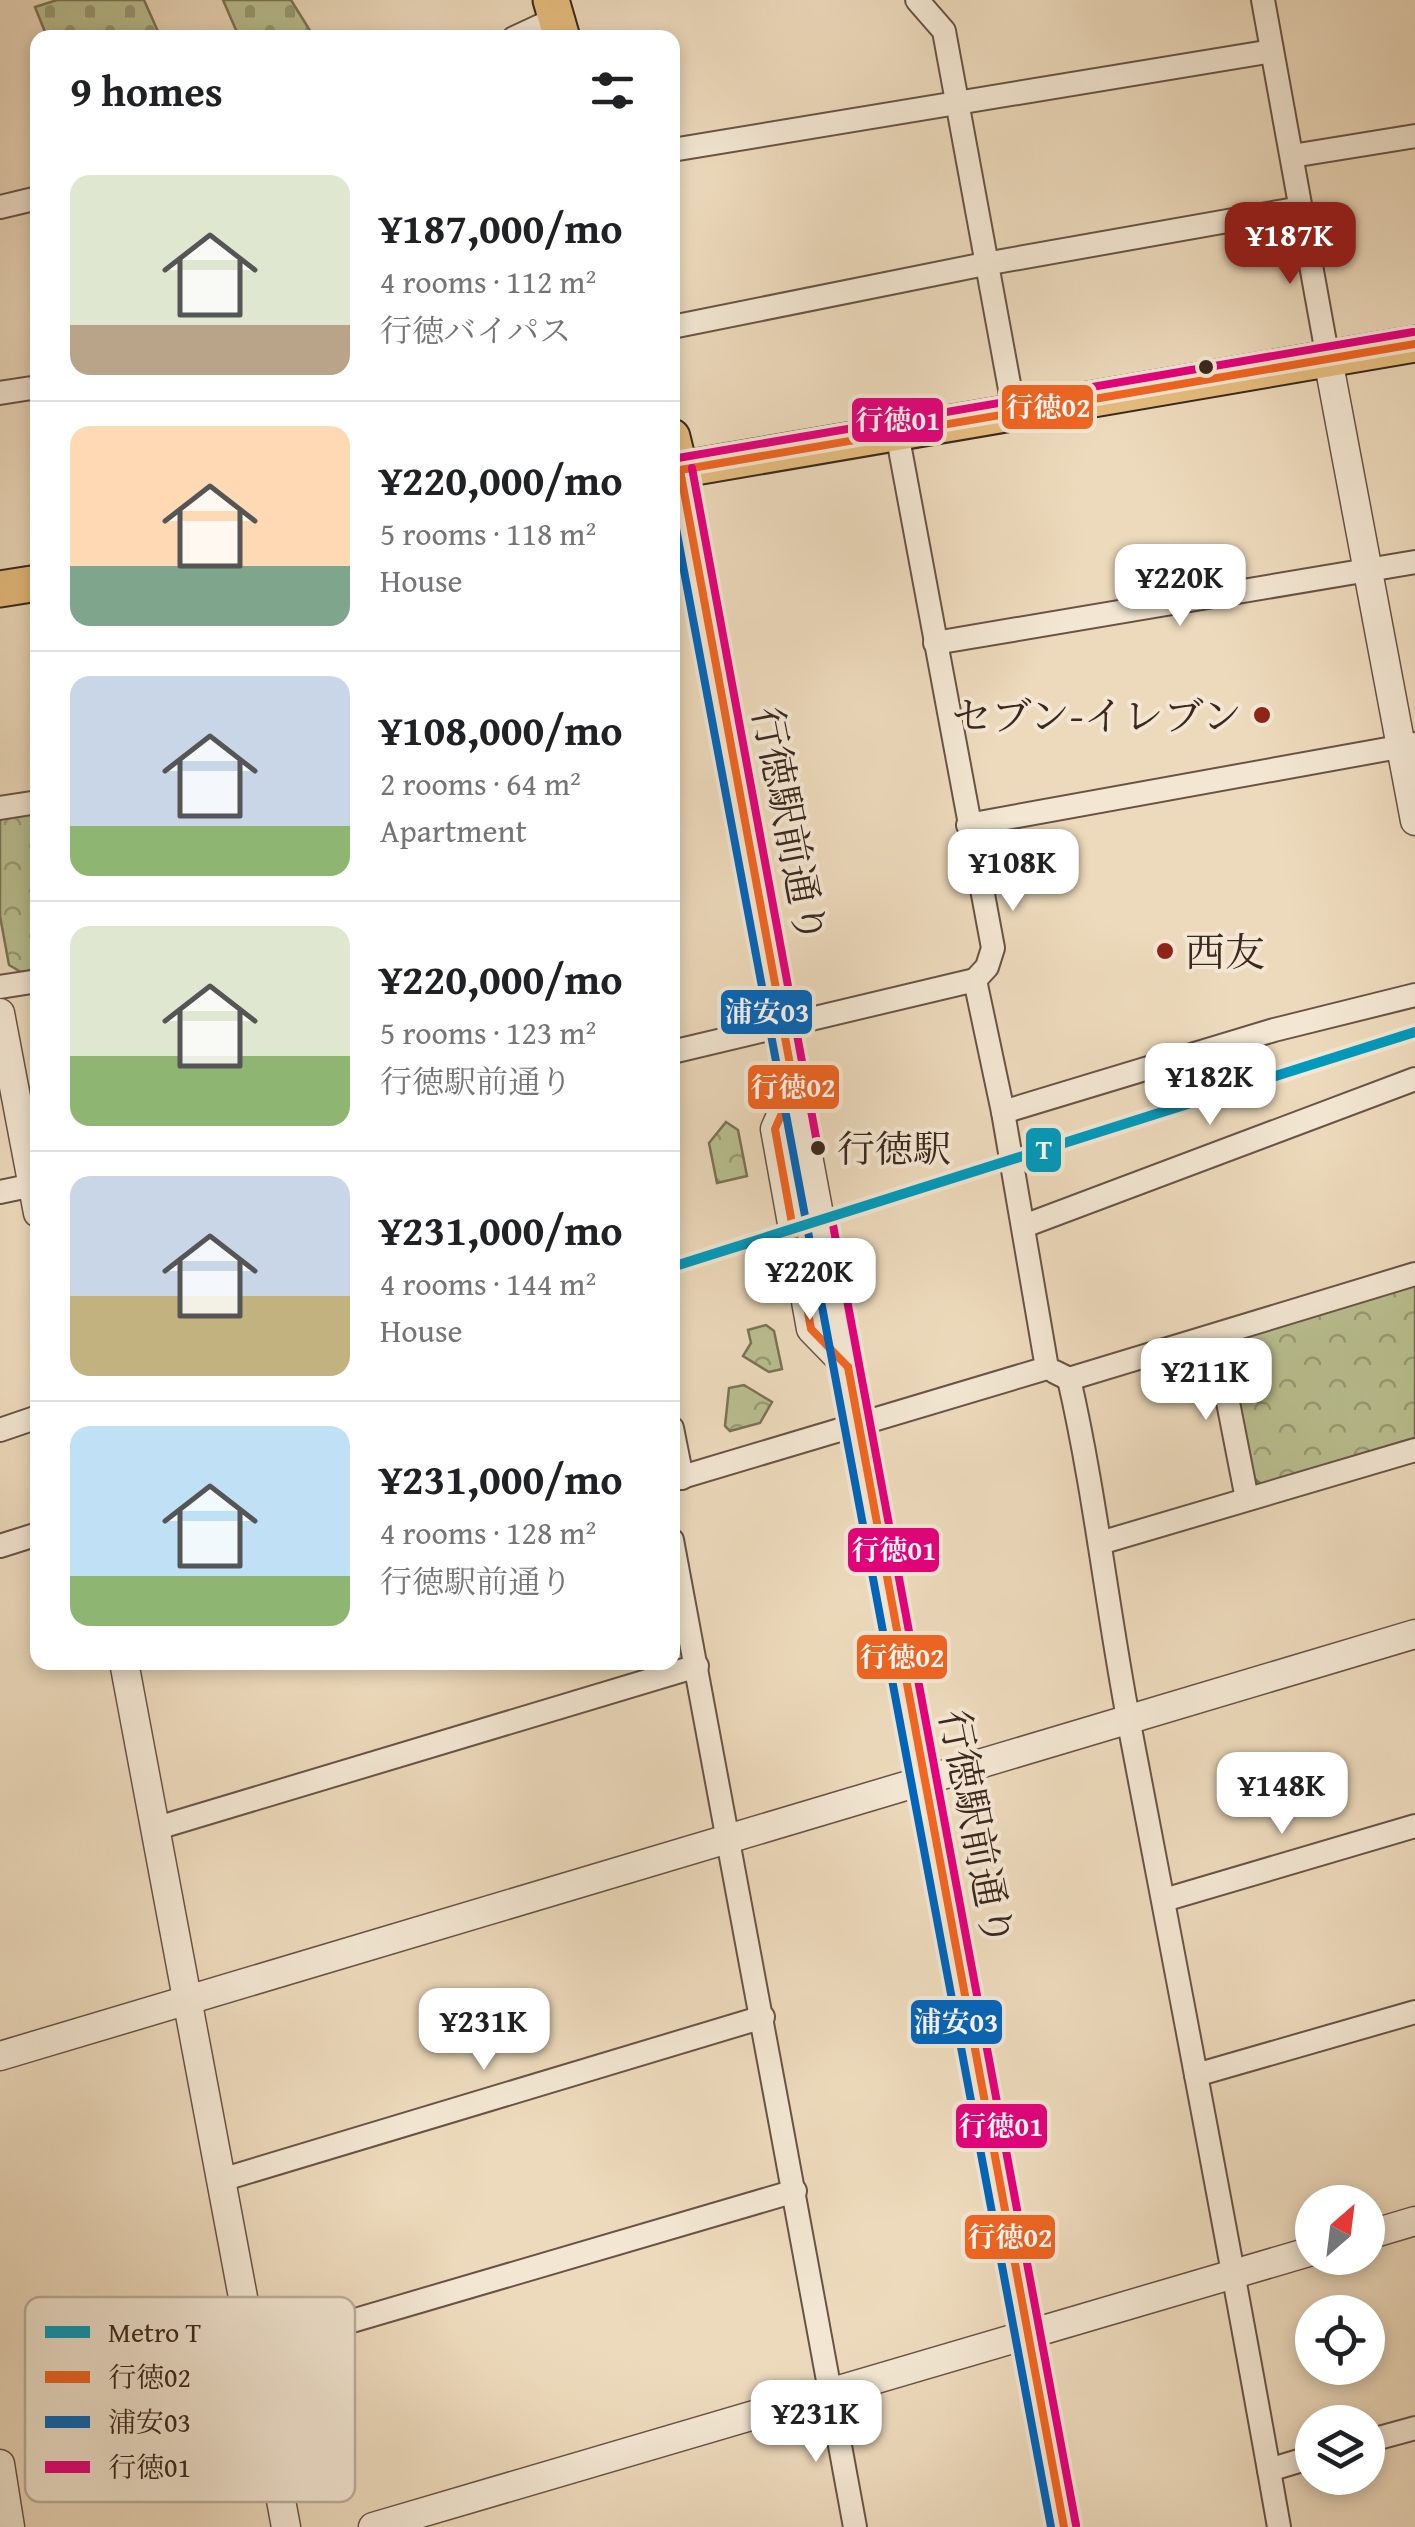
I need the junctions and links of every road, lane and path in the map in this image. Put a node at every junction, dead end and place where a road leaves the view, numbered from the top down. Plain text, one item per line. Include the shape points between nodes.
1 (918, 0) edge
2 (1263, 0) edge
3 (554, 11) edge
4 (526, 30) edge
5 (1272, 51) junction
6 (957, 103) junction
7 (1415, 136) edge
8 (680, 149) edge
9 (1292, 156) junction
10 (30, 200) edge
11 (0, 208) edge
12 (1301, 208) junction
13 (985, 264) junction
14 (680, 325) edge
15 (1415, 344) edge
16 (1328, 359) junction
17 (30, 388) edge
18 (0, 393) edge
19 (1014, 411) junction
20 (898, 433) junction
21 (680, 458) edge
22 (680, 485) edge
23 (1415, 562) edge
24 (1369, 570) junction
25 (30, 583) edge
26 (0, 589) edge
27 (935, 642) junction
28 (1408, 745) edge
29 (30, 803) edge
30 (0, 808) edge
31 (1415, 820) edge
32 (968, 826) junction
33 (975, 980) junction
34 (30, 982) edge
35 (0, 987) edge
36 (1415, 995) edge
37 (0, 1013) edge
38 (784, 1025) junction
39 (680, 1050) edge
40 (1415, 1080) edge
41 (1003, 1112) junction
42 (30, 1160) edge
43 (30, 1185) edge
44 (0, 1192) edge
45 (1024, 1226) junction
46 (1415, 1274) edge
47 (1215, 1336) junction
48 (1047, 1368) junction
49 (1068, 1379) junction
50 (30, 1420) edge
51 (858, 1426) junction
52 (0, 1430) edge
53 (1415, 1450) edge
54 (680, 1478) edge
55 (1248, 1500) junction
56 (30, 1537) edge
57 (1100, 1543) junction
58 (0, 1546) edge
59 (680, 1580) edge
60 (1415, 1634) edge
61 (697, 1666) junction
62 (130, 1670) edge
63 (1128, 1720) junction
64 (924, 1779) junction
65 (1415, 1826) edge
66 (154, 1829) junction
67 (726, 1839) junction
68 (1164, 1900) junction
69 (186, 2000) junction
70 (1415, 2012) edge
71 (763, 2017) junction
72 (0, 2056) edge
73 (1196, 2076) junction
74 (221, 2180) junction
75 (795, 2191) junction
76 (1415, 2221) edge
77 (1385, 2230) edge
78 (1295, 2256) edge
79 (1234, 2274) junction
80 (243, 2297) edge
81 (355, 2320) edge
82 (1029, 2335) junction
83 (830, 2393) junction
84 (1415, 2428) edge
85 (1385, 2437) edge
86 (1295, 2462) edge
87 (0, 2464) edge
88 (1269, 2470) junction
89 (281, 2502) edge
90 (10, 2527) edge
91 (286, 2527) edge
92 (374, 2527) edge
93 (854, 2527) edge
94 (1064, 2527) edge
95 (1279, 2527) edge

1 - 6 street via 944,31
2 - 5 street
3 - 4 street
5 - 6 street
5 - 9 street
6 - 8 street
6 - 13 street
7 - 9 street
9 - 12 street
10 - 11 street
12 - 13 street
12 - 16 street
13 - 14 street
13 - 19 street
15 - 16 main road
16 - 19 main road
16 - 24 street
17 - 18 street
19 - 20 main road
20 - 21 main road
20 - 27 street
22 - 38 street, 行徳駅前通り
23 - 24 street
24 - 27 street
24 - 28 street
25 - 26 main road
27 - 32 street
28 - 31 street
28 - 32 street
29 - 30 street
32 - 33 street via 993,948
33 - 38 street
33 - 41 street
34 - 35 street
36 - 41 street
37 - 42 street
38 - 39 street
38 - 51 street, 行徳駅前通り via 794,1086 775,1129 812,1329 848,1367
40 - 45 street
41 - 45 street
43 - 44 street
45 - 48 street
46 - 47 street
47 - 49 street
47 - 55 street
48 - 49 street
48 - 51 street
49 - 57 street
50 - 52 street
51 - 54 street
51 - 64 street, 行徳駅前通り
53 - 55 street
55 - 57 street
56 - 58 street
57 - 63 street
59 - 61 street
60 - 63 street
61 - 66 street
61 - 67 street
62 - 66 street
63 - 64 street
63 - 68 street
64 - 67 street
64 - 82 street, 行徳駅前通り
65 - 68 street
66 - 69 street
67 - 69 street
67 - 71 street
68 - 73 street
69 - 72 street
69 - 74 street
70 - 73 street
71 - 74 street
71 - 75 street
73 - 79 street
74 - 80 street
75 - 81 street
75 - 83 street
76 - 77 street
78 - 79 street
79 - 82 street
79 - 88 street
82 - 83 street
82 - 94 street, 行徳駅前通り
83 - 92 street
83 - 93 street
84 - 85 street
86 - 88 street
87 - 90 street
88 - 95 street
89 - 91 street

